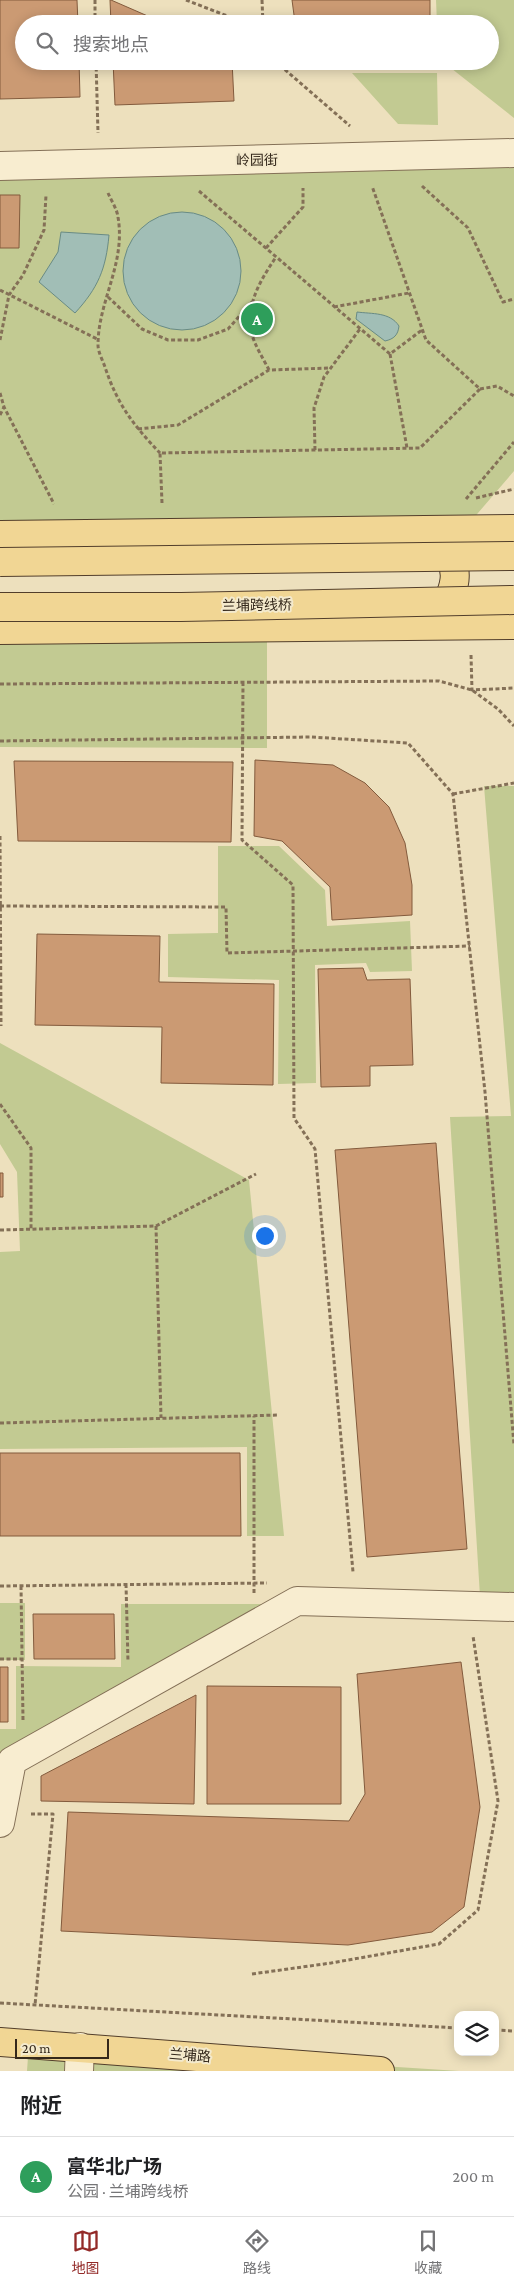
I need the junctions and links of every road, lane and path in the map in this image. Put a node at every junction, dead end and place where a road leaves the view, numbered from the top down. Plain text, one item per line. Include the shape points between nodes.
1 (95, 0) edge
2 (186, 0) edge
3 (262, 0) edge
4 (96, 15) edge
5 (225, 15) edge
6 (263, 15) edge
7 (96, 70) edge
8 (284, 70) edge
9 (514, 153) edge
10 (374, 157) junction
11 (302, 158) junction
12 (165, 162) junction
13 (98, 163) junction
14 (48, 164) junction
15 (0, 166) edge
16 (421, 186) dead end
17 (266, 248) junction
18 (276, 257) junction
19 (0, 290) edge
20 (409, 293) junction
21 (9, 294) junction
22 (108, 297) junction
23 (514, 300) edge
24 (252, 302) junction
25 (334, 307) junction
26 (360, 329) junction
27 (422, 330) junction
28 (0, 340) edge
29 (99, 340) junction
30 (390, 354) junction
31 (330, 368) junction
32 (269, 370) junction
33 (480, 389) junction
34 (0, 392) edge
35 (514, 396) edge
36 (4, 407) junction
37 (0, 416) edge
38 (138, 429) junction
39 (514, 442) edge
40 (408, 448) junction
41 (315, 450) junction
42 (160, 453) junction
43 (465, 500) dead end
44 (162, 504) dead end
45 (55, 506) dead end
46 (514, 516) edge
47 (514, 528) edge
48 (467, 529) junction
49 (409, 530) junction
50 (0, 535) edge
51 (514, 556) edge
52 (0, 562) edge
53 (514, 600) edge
54 (0, 608) edge
55 (514, 619) edge
56 (514, 625) edge
57 (412, 626) junction
58 (482, 626) junction
59 (0, 630) edge
60 (514, 642) edge
61 (243, 682) junction
62 (0, 684) edge
63 (514, 688) edge
64 (472, 690) junction
65 (514, 726) edge
66 (243, 738) junction
67 (0, 741) edge
68 (514, 783) edge
69 (453, 794) junction
70 (0, 836) edge
71 (0, 906) edge
72 (470, 946) junction
73 (294, 951) junction
74 (1, 1026) edge
75 (0, 1104) edge
76 (256, 1174) dead end
77 (156, 1226) junction
78 (0, 1230) edge
79 (31, 1230) junction
80 (279, 1415) dead end
81 (254, 1416) junction
82 (161, 1418) junction
83 (0, 1423) edge
84 (514, 1445) edge
85 (253, 1583) junction
86 (270, 1583) dead end
87 (126, 1584) junction
88 (0, 1586) edge
89 (254, 1602) dead end
90 (356, 1603) junction
91 (468, 1606) junction
92 (514, 1607) edge
93 (0, 1659) edge
94 (22, 1659) dead end
95 (128, 1670) dead end
96 (0, 1823) edge
97 (252, 1974) dead end
98 (0, 2003) edge
99 (454, 2028) edge
100 (499, 2030) edge
101 (514, 2031) edge
102 (0, 2042) edge
103 (80, 2059) edge
104 (380, 2071) edge

1 - 4 path
2 - 5 path
3 - 6 path
7 - 13 path
8 - 10 path
9 - 10 lane, 岭园街
10 - 11 lane, 岭园街
10 - 20 path
11 - 12 lane, 岭园街
11 - 17 path via 303,207
12 - 13 lane, 岭园街
12 - 17 path
13 - 14 lane, 岭园街
13 - 22 path via 118,216 120,247
14 - 15 lane, 岭园街
14 - 21 path via 44,230 23,275
16 - 23 path via 468,228 502,302
17 - 18 path
18 - 24 path via 263,276
18 - 25 path
19 - 21 path
20 - 25 path
20 - 27 path
21 - 28 path
21 - 29 path
22 - 24 path via 142,330 168,340 198,340 228,330
22 - 29 path via 101,317
24 - 32 path via 251,330
25 - 26 path
26 - 30 path
26 - 31 path
27 - 30 path
27 - 33 path via 426,340
29 - 38 path via 98,347 113,392
30 - 40 path
31 - 32 path
31 - 41 path via 314,408
32 - 38 path via 178,425
33 - 35 path via 497,386
33 - 40 path via 420,448
34 - 36 path
36 - 37 path
36 - 45 path
38 - 42 path
39 - 43 path
40 - 41 path
41 - 42 path
42 - 44 path
46 - 48 main road
47 - 48 main road
48 - 49 main road
49 - 50 main road
49 - 57 main road via 425,534 443,546 450,553 455,570 454,587 444,606 426,622
51 - 52 main road, bridge
53 - 54 main road, 兰埔跨线桥, bridge
55 - 58 main road
56 - 58 main road
57 - 58 main road
57 - 59 main road
58 - 60 main road
61 - 62 path
61 - 64 path via 439,681
61 - 66 path
63 - 64 path
64 - 65 path
66 - 67 path
66 - 69 path via 312,737 408,743
66 - 73 path via 242,840 293,885
68 - 69 path
69 - 72 path
70 - 71 path
71 - 73 path via 226,907 226,953
71 - 74 path
72 - 73 path
72 - 84 path
73 - 90 path via 294,1118 315,1149
75 - 79 path via 31,1148
76 - 77 path
77 - 79 path
77 - 82 path
78 - 79 path
80 - 81 path
81 - 82 path
81 - 85 path
82 - 83 path
85 - 86 path
85 - 87 path
85 - 89 path
87 - 88 path
87 - 95 path
90 - 91 lane
90 - 96 lane via 297,1600 12,1761
91 - 92 lane
91 - 97 path via 498,1802 478,1910 439,1944
93 - 94 path
98 - 99 path
100 - 101 path
102 - 103 main road, 兰埔路
103 - 104 main road, 兰埔路

